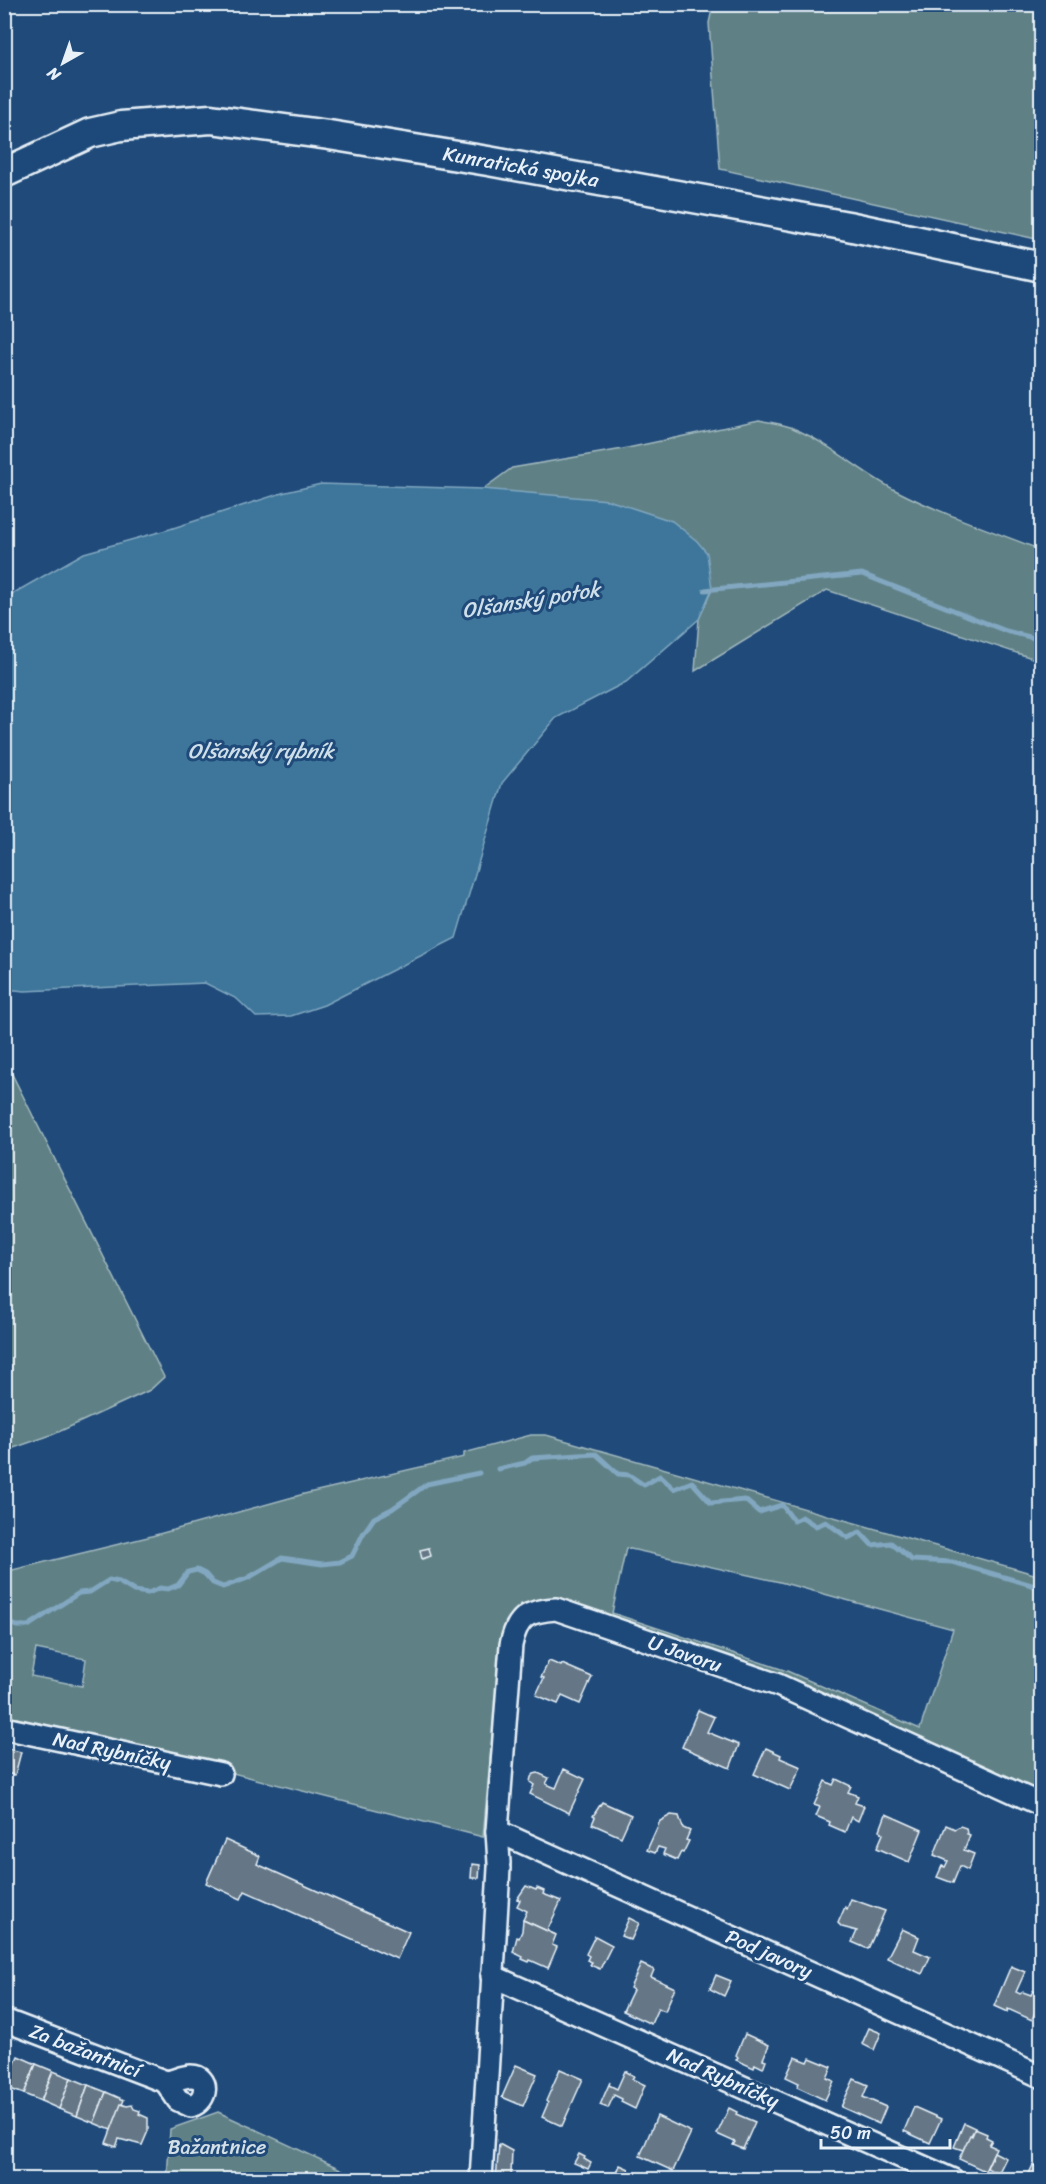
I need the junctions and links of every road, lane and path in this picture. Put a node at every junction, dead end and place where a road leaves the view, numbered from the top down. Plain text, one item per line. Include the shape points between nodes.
1 (4, 173) edge
2 (1041, 267) edge
3 (4, 1728) edge
4 (220, 1774) dead end
5 (1041, 1805) edge
6 (497, 1831) junction
7 (492, 1976) junction
8 (4, 2019) edge
9 (1041, 2077) edge
10 (166, 2082) dead end
11 (481, 2180) edge
12 (953, 2180) edge

1 - 2 main road, Kunratická spojka via 90,133 121,126 211,119 488,161 848,226
3 - 4 street, Nad Rybníčky
5 - 6 street, U Javoru via 778,1685 556,1609 535,1611 518,1624 514,1634
6 - 7 street, U Javoru via 499,1866
6 - 9 street, Pod javory
7 - 11 street, U Javoru
7 - 12 street, Nad Rybníčky
8 - 10 street, Za bažantnicí

